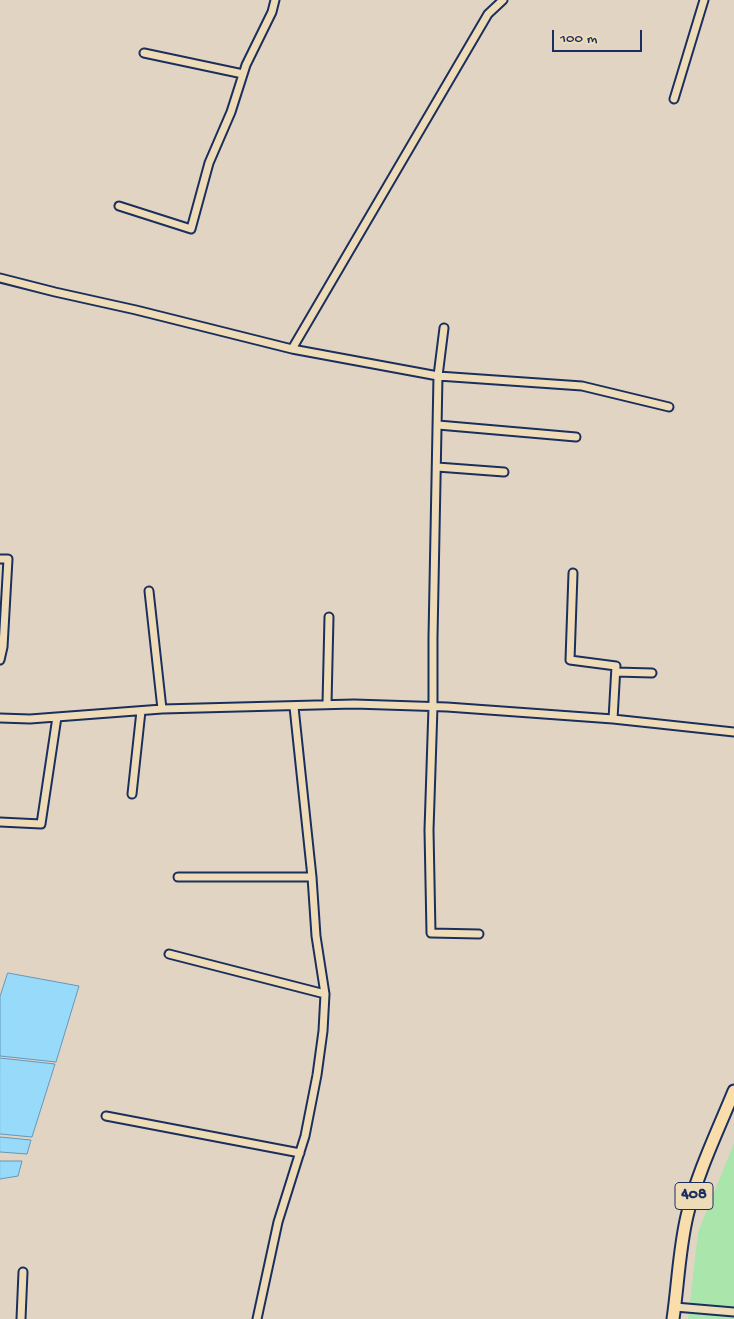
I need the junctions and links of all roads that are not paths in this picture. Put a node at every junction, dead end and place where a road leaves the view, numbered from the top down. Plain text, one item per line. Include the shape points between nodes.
1 (275, 0) edge
2 (503, 0) edge
3 (704, 0) edge
4 (144, 53) dead end
5 (243, 74) junction
6 (674, 99) dead end
7 (118, 206) dead end
8 (0, 278) edge
9 (444, 328) dead end
10 (292, 349) junction
11 (438, 376) junction
12 (669, 407) dead end
13 (438, 425) junction
14 (576, 437) dead end
15 (437, 467) junction
16 (504, 472) dead end
17 (0, 559) edge
18 (573, 573) dead end
19 (149, 591) dead end
20 (329, 617) dead end
21 (0, 660) edge
22 (616, 672) junction
23 (652, 673) dead end
24 (327, 704) junction
25 (294, 707) junction
26 (433, 708) junction
27 (162, 709) junction
28 (141, 710) junction
29 (57, 717) junction
30 (0, 718) edge
31 (613, 719) junction
32 (734, 732) edge
33 (132, 794) dead end
34 (0, 822) edge
35 (178, 876) dead end
36 (312, 877) junction
37 (479, 934) dead end
38 (169, 954) dead end
39 (325, 994) junction
40 (734, 1091) edge
41 (106, 1116) dead end
42 (300, 1153) junction
43 (23, 1272) dead end
44 (675, 1307) junction
45 (734, 1312) edge
46 (20, 1319) edge
47 (256, 1319) edge
48 (673, 1319) edge

1 - 5 street
2 - 10 street via 488,14
3 - 6 street
4 - 5 street
5 - 7 street via 209,163 191,229
8 - 10 street
9 - 11 street
10 - 11 street
11 - 12 street via 582,386
11 - 13 street
13 - 14 street
13 - 15 street
15 - 16 street
15 - 26 street
17 - 21 street via 8,559
18 - 22 street via 570,660 616,666
19 - 27 street
20 - 24 street
22 - 23 street
22 - 31 street
24 - 25 street
24 - 26 street
25 - 27 street
25 - 36 street
26 - 31 street
26 - 37 street via 429,830 431,933
27 - 28 street
28 - 29 street
28 - 33 street
29 - 30 street
29 - 34 street via 41,824
31 - 32 street
35 - 36 street
36 - 39 street via 316,936
38 - 39 street
39 - 42 street via 317,1075
40 - 44 main road, 408 via 687,1215
41 - 42 street
42 - 47 street via 278,1222
43 - 46 street
44 - 45 street
44 - 48 main road, 408

